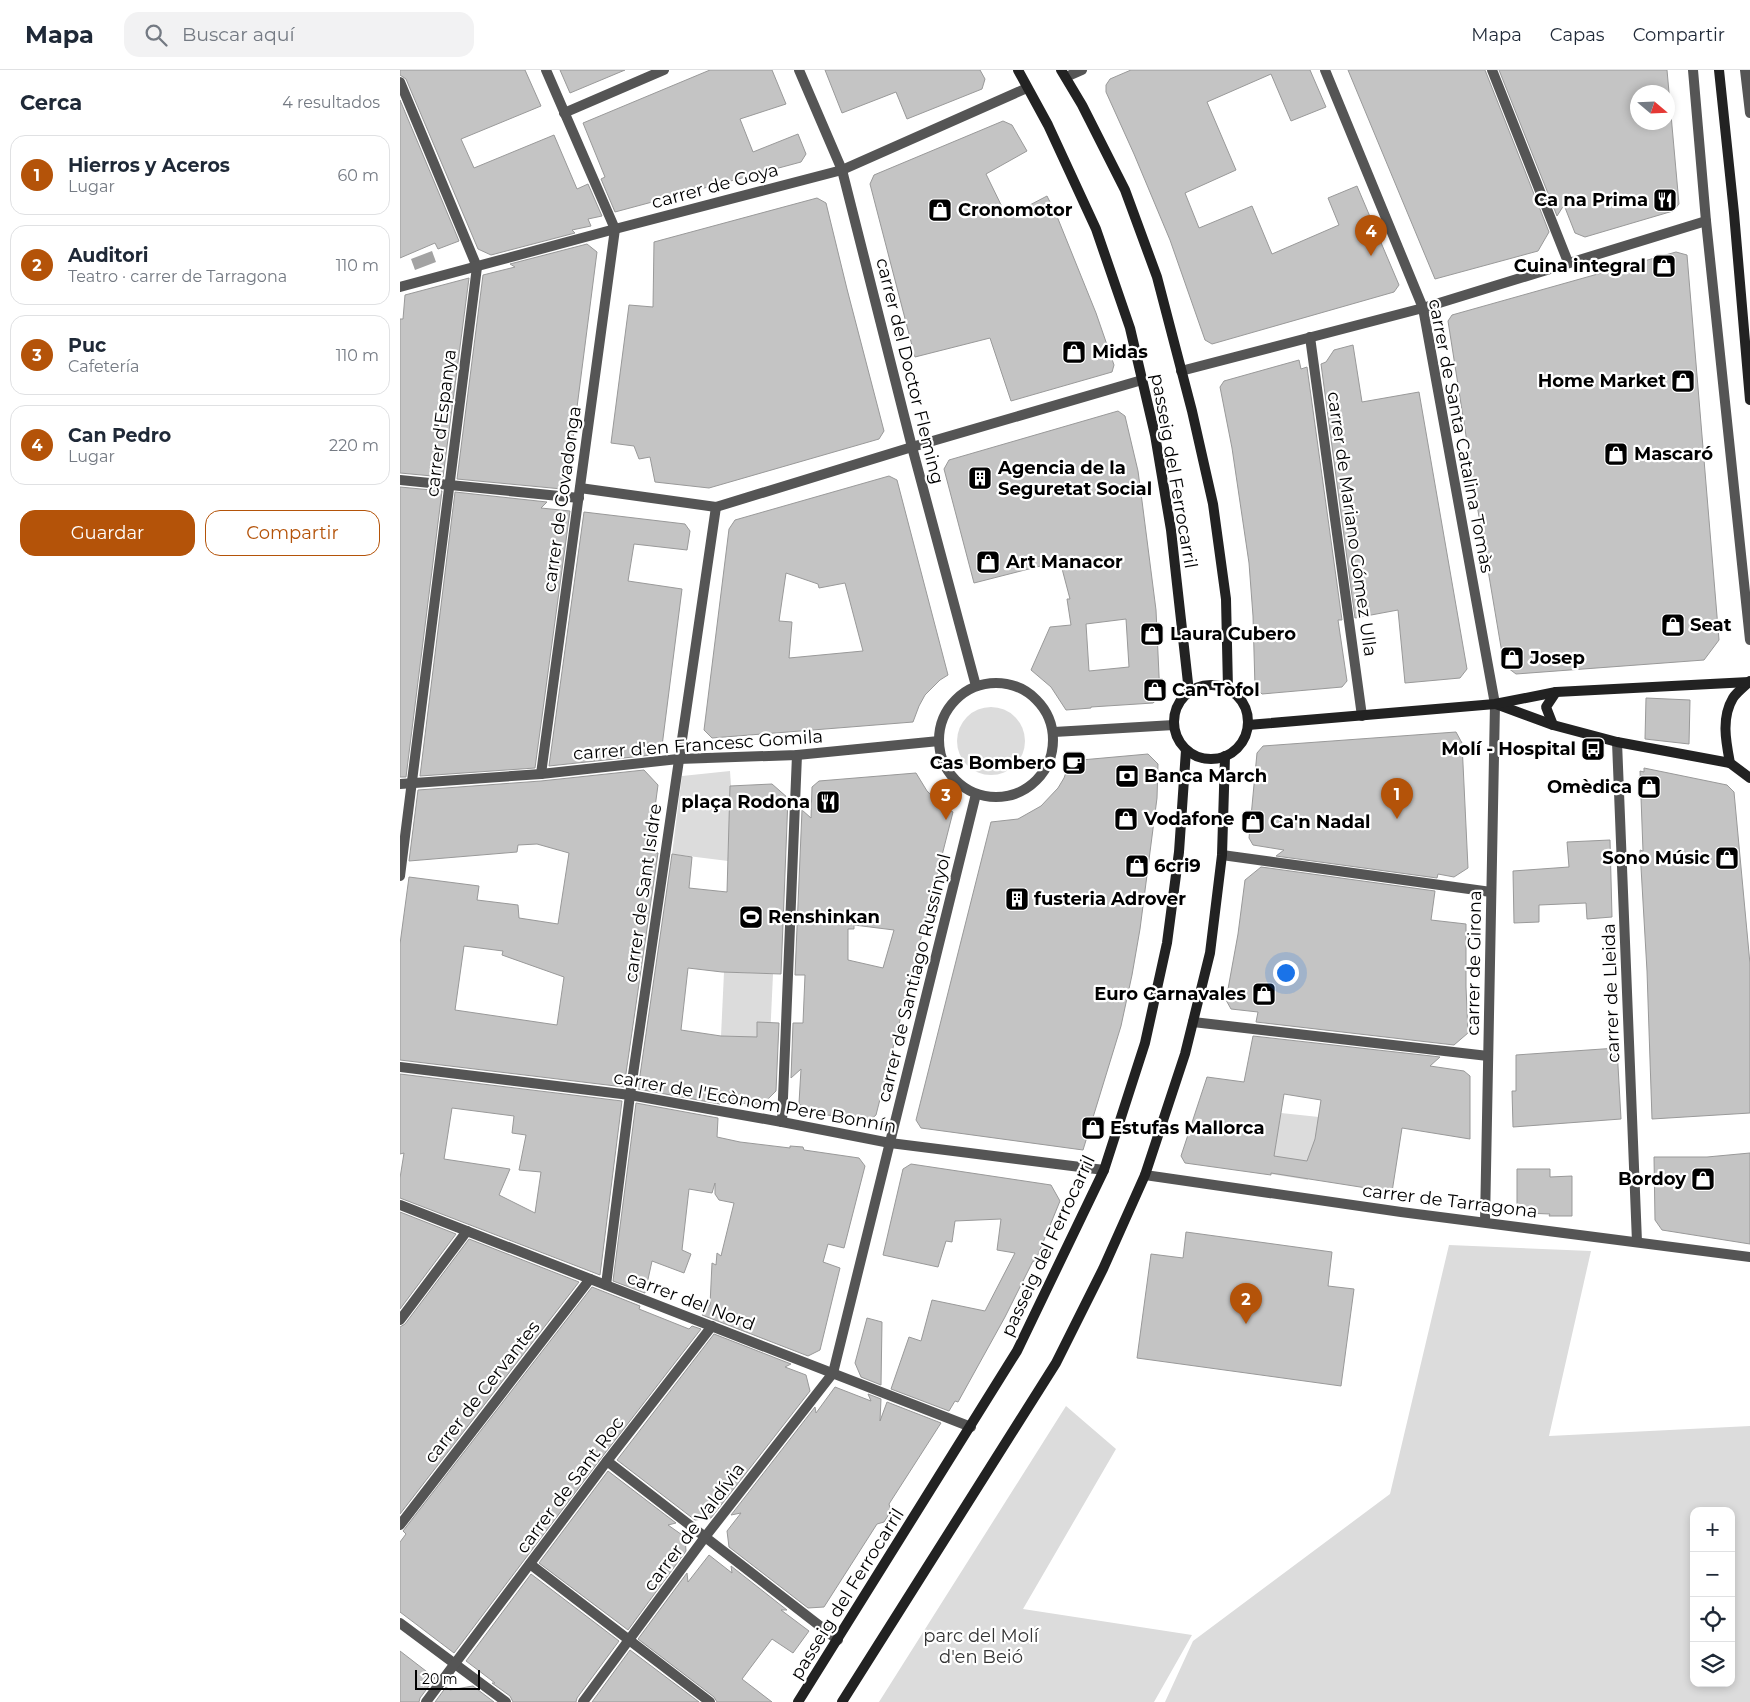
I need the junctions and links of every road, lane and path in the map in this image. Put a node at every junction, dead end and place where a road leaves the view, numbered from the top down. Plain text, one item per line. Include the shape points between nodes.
1 (546, 70) edge
2 (664, 70) edge
3 (799, 70) edge
4 (1018, 70) edge
5 (1082, 70) edge
6 (1325, 70) edge
7 (1492, 70) edge
8 (1693, 70) edge
9 (1719, 70) edge
10 (1745, 70) edge
11 (1064, 74) edge
12 (400, 82) edge
13 (1028, 88) junction
14 (564, 113) junction
15 (1750, 113) edge
16 (842, 170) junction
17 (1706, 221) junction
18 (615, 229) junction
19 (1568, 262) junction
20 (477, 267) junction
21 (400, 287) edge
22 (1423, 308) junction
23 (1310, 337) junction
24 (1181, 371) junction
25 (1142, 380) junction
26 (1750, 400) edge
27 (912, 447) junction
28 (400, 480) edge
29 (449, 486) junction
30 (579, 493) junction
31 (716, 507) junction
32 (1750, 640) edge
33 (1750, 681) edge
34 (976, 686) junction
35 (1228, 689) junction
36 (1189, 692) junction
37 (1556, 692) junction
38 (1495, 704) junction
39 (1362, 716) junction
40 (1174, 725) junction
41 (1248, 725) junction
42 (1553, 725) junction
43 (1054, 732) junction
44 (939, 741) junction
45 (1617, 742) junction
46 (1186, 750) junction
47 (797, 755) junction
48 (1224, 756) junction
49 (678, 759) junction
50 (1730, 763) junction
51 (541, 774) junction
52 (1750, 778) edge
53 (412, 782) junction
54 (400, 784) edge
55 (976, 794) junction
56 (1222, 855) junction
57 (400, 876) edge
58 (1491, 892) junction
59 (1193, 1022) junction
60 (1488, 1056) junction
61 (400, 1067) edge
62 (630, 1095) junction
63 (782, 1122) junction
64 (890, 1143) junction
65 (1104, 1170) junction
66 (1145, 1175) junction
67 (400, 1205) edge
68 (1484, 1222) junction
69 (467, 1232) junction
70 (1637, 1242) junction
71 (1750, 1257) edge
72 (590, 1279) junction
73 (606, 1285) junction
74 (400, 1320) edge
75 (712, 1326) junction
76 (832, 1374) junction
77 (971, 1427) junction
78 (607, 1461) junction
79 (400, 1525) edge
80 (705, 1537) junction
81 (530, 1564) junction
82 (400, 1622) edge
83 (629, 1639) junction
84 (838, 1640) junction
85 (455, 1664) junction
86 (426, 1702) edge
87 (506, 1702) edge
88 (583, 1702) edge
89 (710, 1702) edge
90 (798, 1702) edge
91 (842, 1702) edge

1 - 14 street
2 - 14 street
3 - 16 street, carrer del Doctor Fleming
4 - 13 main road, passeig del Ferrocarril
5 - 11 street
6 - 22 street, carrer de Santa Catalina Tomàs
7 - 19 street
8 - 17 street
9 - 26 main road
10 - 15 street
11 - 24 main road, passeig del Ferrocarril via 1125,190 1157,277
12 - 20 street, carrer d'Espanya
13 - 16 street, carrer de Goya
13 - 25 main road, passeig del Ferrocarril via 1096,229 1130,328
14 - 18 street
16 - 18 street, carrer de Goya
16 - 27 street, carrer del Doctor Fleming
17 - 19 street
17 - 32 street
18 - 20 street, carrer de Goya
18 - 30 street, carrer de Covadonga
19 - 22 street
20 - 21 street, carrer de Goya
20 - 29 street, carrer d'Espanya
22 - 23 street
22 - 38 street, carrer de Santa Catalina Tomàs
23 - 24 street
23 - 39 street, carrer de Mariano Gómez Ulla
24 - 35 main road, passeig del Ferrocarril via 1213,504 1226,599
25 - 27 street
25 - 36 main road, passeig del Ferrocarril via 1171,530
27 - 31 street
27 - 34 street, carrer del Doctor Fleming
28 - 29 street
29 - 30 street
29 - 53 street, carrer d'Espanya
30 - 31 street
30 - 51 street, carrer de Covadonga
31 - 49 street, carrer de Sant Isidre
33 - 37 main road
33 - 50 main road via 1733,698 1725,719
34 - 43 street via 993,682 1026,690 1049,716
34 - 44 street via 949,708 941,724
35 - 36 main road via 1208,685
35 - 41 main road via 1239,698 1246,711
36 - 40 main road via 1180,701
37 - 38 main road
37 - 42 main road via 1546,707
38 - 39 main road
38 - 42 main road
38 - 58 street, carrer de Girona
39 - 41 main road
40 - 43 street
40 - 46 main road
41 - 48 main road via 1241,744
42 - 45 main road
43 - 55 street via 1053,752 1045,770 1032,785 1014,794 995,797
44 - 47 street, carrer d'en Francesc Gomila
44 - 55 street via 949,773
45 - 50 main road
45 - 70 street, carrer de Lleida
46 - 48 main road via 1211,759
46 - 65 main road, passeig del Ferrocarril via 1179,852 1167,943 1145,1043
47 - 49 street, carrer d'en Francesc Gomila
47 - 63 street
48 - 56 main road
49 - 51 street, carrer d'en Francesc Gomila
49 - 62 street, carrer de Sant Isidre
50 - 52 main road
51 - 53 street, carrer d'en Francesc Gomila
53 - 54 street, carrer d'en Francesc Gomila
53 - 57 street, carrer d'Espanya
55 - 64 street, carrer de Santiago Russinyol
56 - 58 street
56 - 59 main road via 1210,953
58 - 60 street, carrer de Girona
59 - 60 street
59 - 66 main road
60 - 68 street, carrer de Girona
61 - 62 street, carrer de l'Ecònom Pere Bonnín
62 - 63 street, carrer de l'Ecònom Pere Bonnín
62 - 73 street, carrer de Sant Isidre
63 - 64 street, carrer de l'Ecònom Pere Bonnín
64 - 65 street, carrer de l'Ecònom Pere Bonnín
64 - 76 street, carrer de Santiago Russinyol
65 - 77 main road, passeig del Ferrocarril via 1017,1352
66 - 68 street, carrer de Tarragona
66 - 91 main road via 1104,1268 1056,1363
67 - 69 street, carrer del Nord
68 - 70 street, carrer de Tarragona
69 - 72 street, carrer del Nord
69 - 74 street
70 - 71 street, carrer de Tarragona
72 - 73 street, carrer del Nord
72 - 79 street, carrer de Cervantes
73 - 75 street, carrer del Nord
75 - 76 street, carrer del Nord
75 - 78 street, carrer de Sant Roc
76 - 77 street, carrer del Nord
76 - 80 street, carrer de Valdívia
77 - 84 main road, passeig del Ferrocarril
78 - 80 street
78 - 81 street, carrer de Sant Roc
80 - 83 street, carrer de Valdívia
80 - 84 street
81 - 83 street
81 - 85 street, carrer de Sant Roc
82 - 85 street
83 - 88 street, carrer de Valdívia
83 - 89 street
84 - 90 main road, passeig del Ferrocarril
85 - 86 street, carrer de Sant Roc
85 - 87 street

